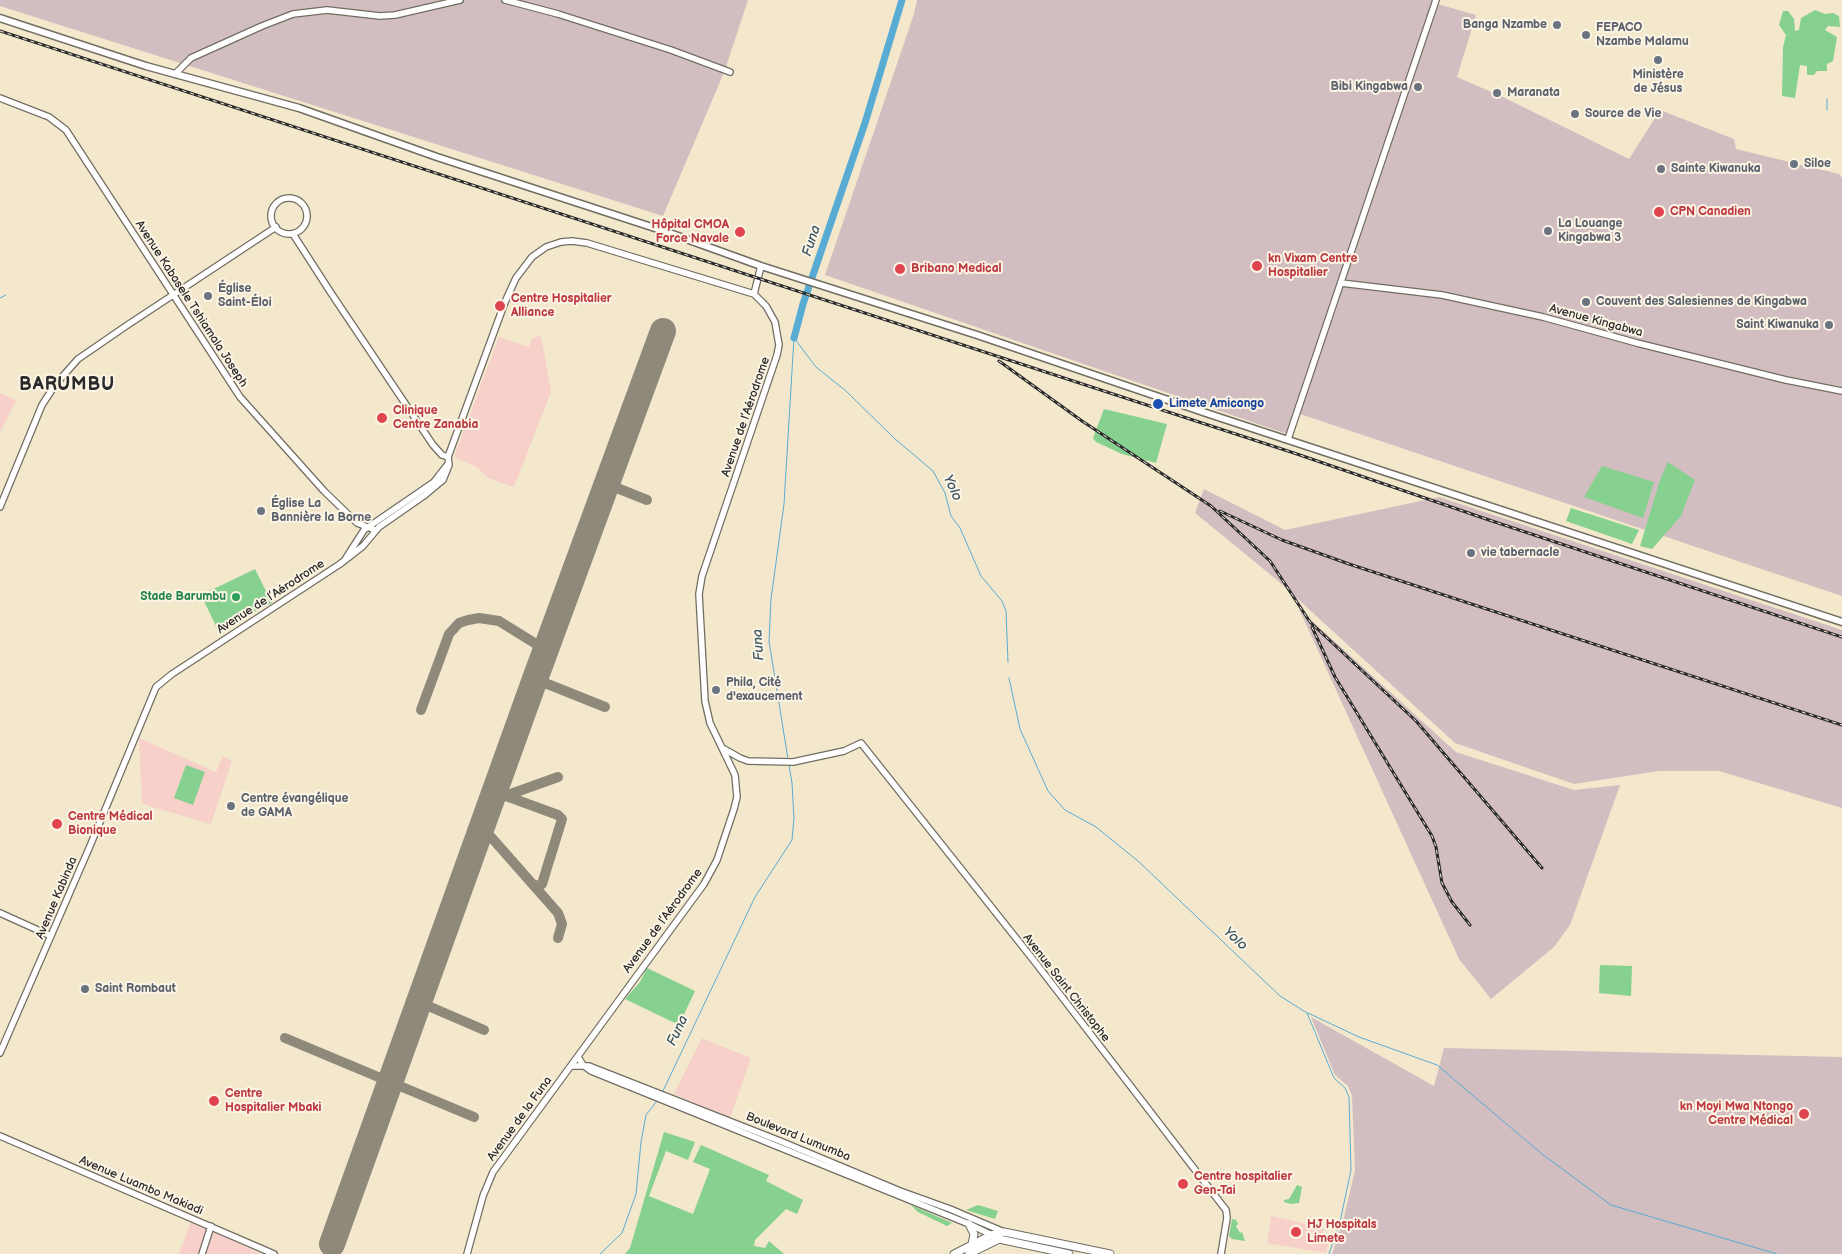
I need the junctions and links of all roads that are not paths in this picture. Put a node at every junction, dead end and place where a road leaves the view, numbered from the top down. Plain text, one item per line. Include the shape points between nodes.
1 (460, 0) edge
2 (505, 0) edge
3 (1436, 0) edge
4 (0, 18) edge
5 (730, 72) dead end
6 (175, 74) junction
7 (0, 98) edge
8 (276, 227) junction
9 (293, 234) junction
10 (761, 266) junction
11 (1341, 283) junction
12 (754, 294) junction
13 (173, 296) junction
14 (1842, 392) edge
15 (1288, 439) junction
16 (448, 460) junction
17 (0, 507) edge
18 (367, 528) junction
19 (374, 530) junction
20 (345, 560) junction
21 (1842, 622) edge
22 (172, 674) joint
23 (722, 747) junction
24 (0, 913) edge
25 (51, 936) junction
26 (582, 1050) junction
27 (0, 1053) edge
28 (578, 1057) junction
29 (587, 1067) junction
30 (569, 1069) junction
31 (667, 1099) junction
32 (0, 1136) edge
33 (968, 1224) junction
34 (211, 1226) junction
35 (1004, 1232) junction
36 (992, 1235) junction
37 (999, 1239) junction
38 (972, 1244) junction
39 (959, 1253) edge
40 (202, 1254) edge
41 (274, 1254) edge
42 (467, 1254) edge
43 (969, 1254) edge
44 (1069, 1254) edge
45 (1110, 1254) edge
46 (1221, 1254) edge

1 - 6 main road via 395,16 327,10 293,14 191,58
2 - 5 main road via 671,50
3 - 11 main road
4 - 6 main road
6 - 10 main road via 299,108
7 - 13 main road, Avenue Kabasele Tshiamala Joseph via 49,117 66,130
8 - 9 main road via 284,233
8 - 9 main road via 271,218 275,205 284,198 295,199 306,206 308,214 302,228
8 - 13 main road
9 - 16 main road via 433,445
10 - 12 main road
10 - 15 main road
11 - 14 main road, Avenue Kingabwa via 1451,297 1543,317
11 - 15 main road
12 - 16 main road, Avenue de l’Aérodrome via 601,246 572,241 546,247 532,257 516,278
12 - 23 main road, Avenue de l’Aérodrome via 775,322 779,346 702,576 699,594 705,701 710,723
13 - 17 main road via 90,350 55,386 42,405
13 - 18 main road, Avenue Kabasele Tshiamala Joseph via 220,370 249,408 324,491
15 - 21 main road
16 - 18 main road via 434,482
16 - 19 main road, Avenue de l’Aérodrome via 444,477 436,487
18 - 19 main road
18 - 20 main road
19 - 20 main road, Avenue de l’Aérodrome via 364,545
20 - 22 main road, Avenue de l’Aérodrome
22 - 25 main road, Avenue Kabinda via 156,687
23 - 26 main road, Avenue de l’Aérodrome via 734,775 737,797 711,872
23 - 46 main road, Avenue Saint Christophe via 748,760 793,762 844,751 861,743 1226,1210
24 - 25 main road
25 - 27 main road, Avenue Kabinda
26 - 28 main road, Avenue de l’Aérodrome
26 - 29 main road
28 - 29 main road
28 - 30 main road, Avenue de la Funa
29 - 30 main road, Boulevard Lumumba
29 - 31 main road, Boulevard Lumumba
30 - 42 main road, Avenue de la Funa via 493,1172
31 - 33 main road, Boulevard Lumumba
31 - 35 main road, Boulevard Lumumba
32 - 34 main road, Avenue Luambo Makiadi
33 - 36 main road, Boulevard Lumumba
33 - 38 highway via 974,1234
34 - 40 main road
34 - 41 main road, Avenue Luambo Makiadi
35 - 36 highway, Boulevard Lumumba
35 - 45 highway, Boulevard Lumumba
36 - 37 main road, Boulevard Lumumba
36 - 38 highway
37 - 43 highway
37 - 44 highway, Boulevard Lumumba
38 - 39 highway

